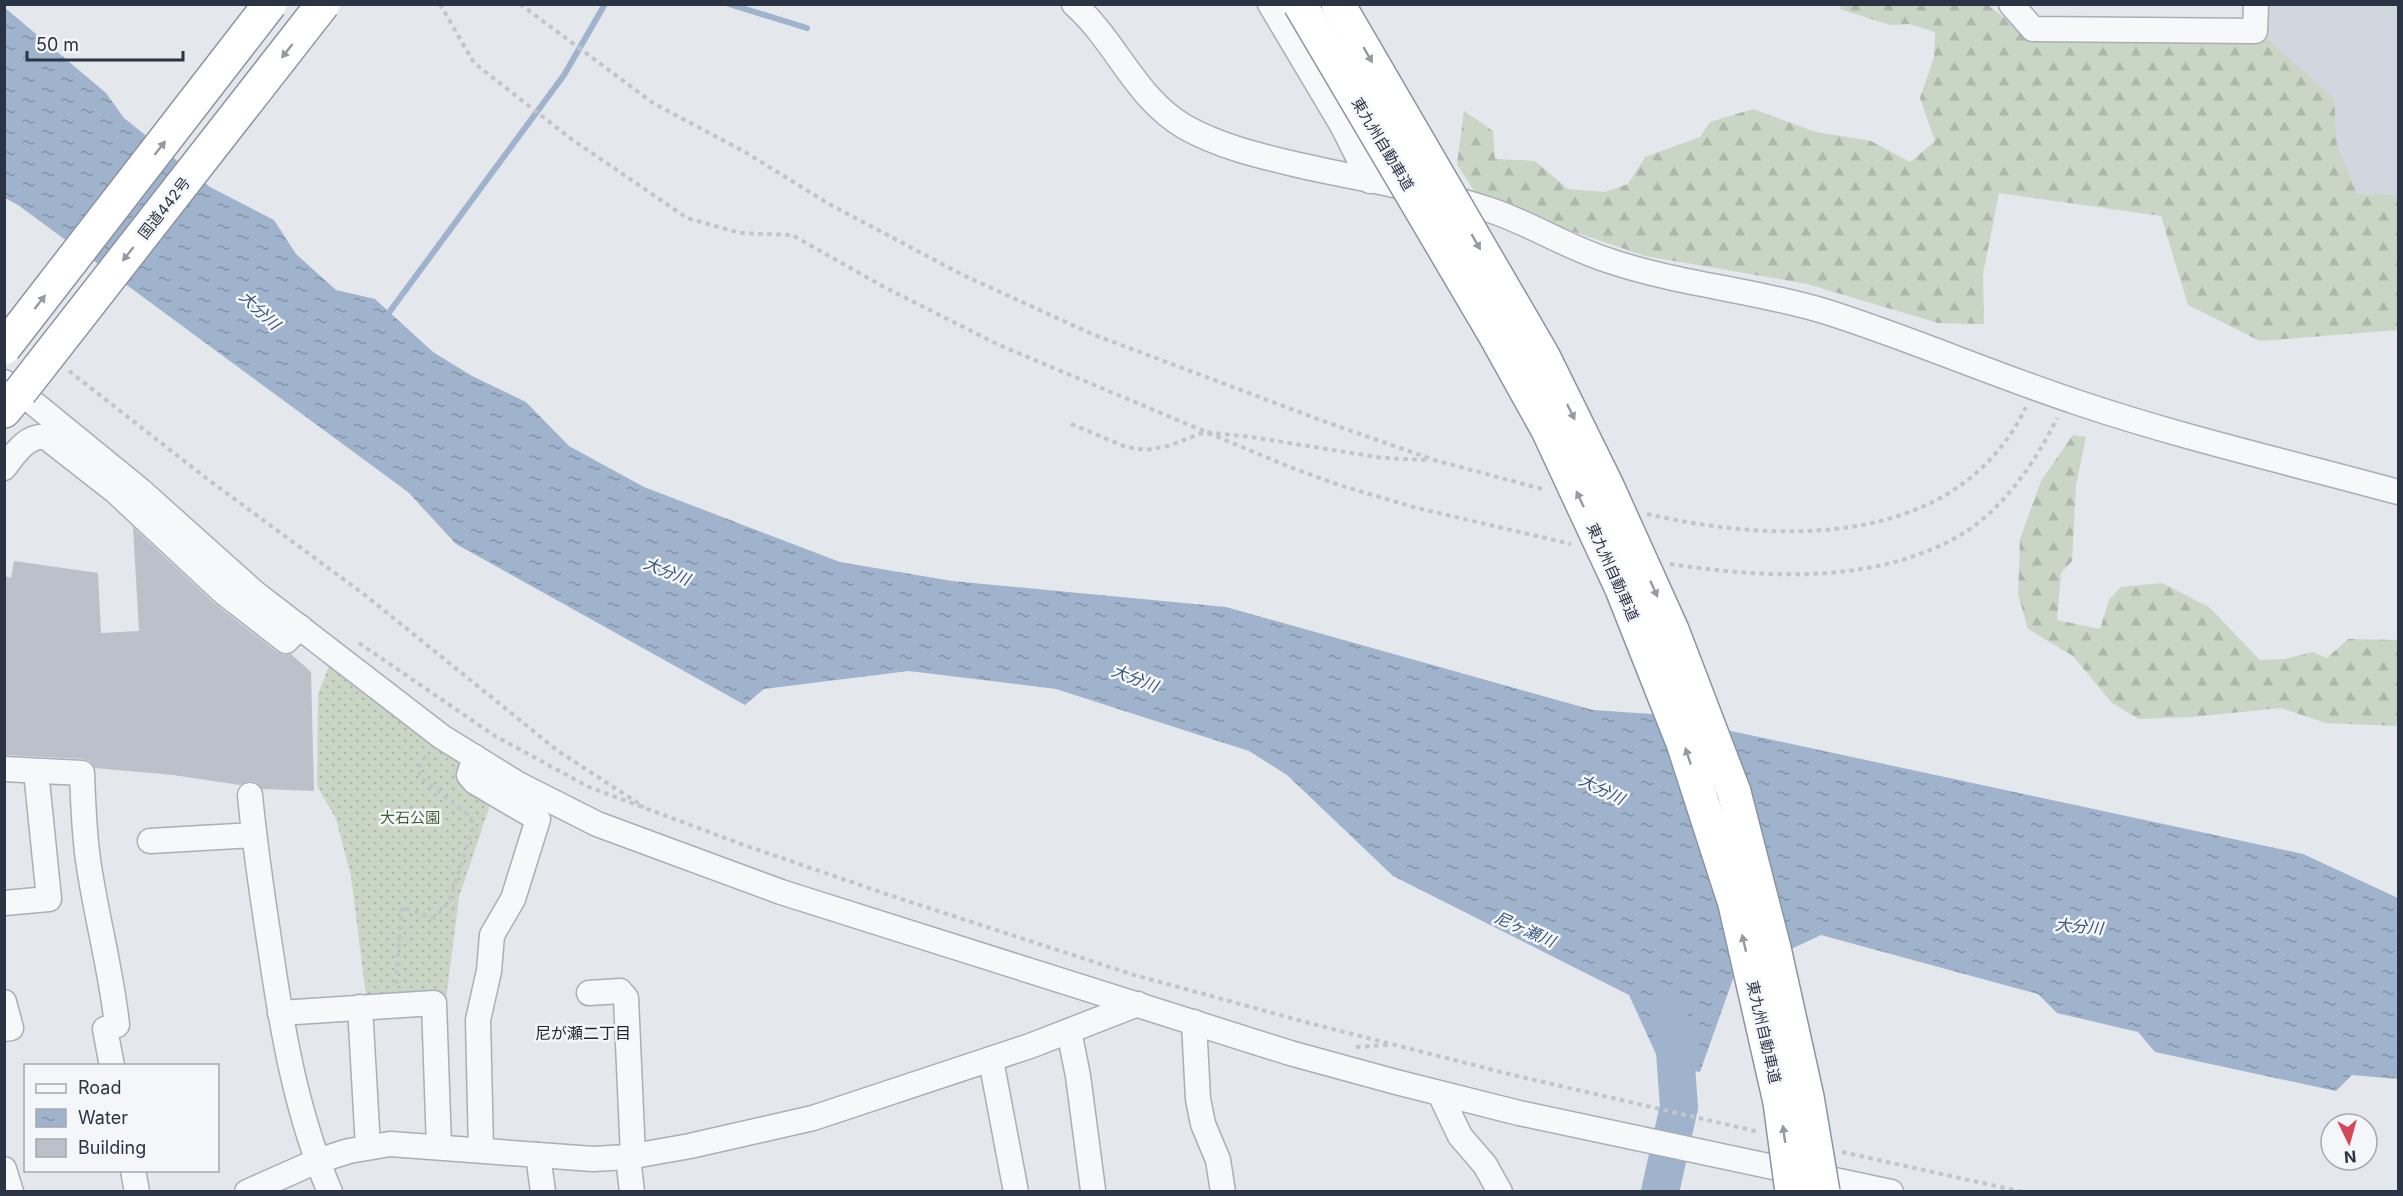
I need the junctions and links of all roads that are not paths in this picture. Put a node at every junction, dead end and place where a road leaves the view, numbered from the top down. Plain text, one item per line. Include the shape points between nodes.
1 (270, 4) edge
2 (323, 4) edge
3 (1074, 4) edge
4 (1270, 4) edge
5 (1300, 4) edge
6 (1338, 4) edge
7 (2011, 4) edge
8 (2256, 4) edge
9 (1370, 181) junction
10 (4, 348) edge
11 (10, 395) edge
12 (4, 468) edge
13 (2398, 492) edge
14 (300, 627) junction
15 (475, 757) junction
16 (4, 769) edge
17 (36, 771) junction
18 (250, 795) dead end
19 (254, 835) junction
20 (150, 841) dead end
21 (4, 903) edge
22 (589, 993) dead end
23 (4, 1002) edge
24 (1138, 1004) junction
25 (360, 1006) junction
26 (280, 1013) junction
27 (1194, 1022) junction
28 (4, 1029) edge
29 (1069, 1031) junction
30 (991, 1060) junction
31 (112, 1064) edge
32 (1440, 1094) junction
33 (368, 1147) junction
34 (439, 1147) junction
35 (481, 1150) junction
36 (538, 1155) junction
37 (630, 1157) junction
38 (317, 1161) junction
39 (4, 1169) edge
40 (133, 1172) edge
41 (1092, 1190) edge
42 (11, 1191) edge
43 (137, 1191) edge
44 (247, 1191) edge
45 (330, 1191) edge
46 (543, 1191) edge
47 (632, 1191) edge
48 (1016, 1191) edge
49 (1223, 1191) edge
50 (1500, 1191) edge
51 (1792, 1191) edge
52 (1823, 1191) edge
53 (1891, 1191) edge

10 -> 1 highway, bridge
2 -> 11 highway, 国道442号, bridge
3 - 9 street via 1147,96 1182,125 1235,149
4 - 9 street via 1342,125
51 -> 5 highway, 東九州自動車道, bridge via 1780,1102 1735,904 1683,743 1622,589 1548,430
6 -> 52 highway, 東九州自動車道, bridge via 1543,356 1672,630 1734,792 1774,948
7 - 8 street via 2032,28 2255,31
9 - 13 street via 1491,210 1577,249 1637,270 1791,301 2067,399
11 - 14 street via 140,490 255,593
12 - 14 street via 25,444 40,436 46,438 115,491 223,592 286,640
14 - 15 street via 442,737
15 - 24 street via 558,805 638,840 781,891
15 - 35 street via 469,775 475,782 538,819 513,899 492,935 478,1020
16 - 17 street
17 - 21 street via 49,898
17 - 31 street via 82,772 84,828 117,1025 105,1029
18 - 19 street
19 - 20 street
19 - 26 street
22 - 37 street via 620,991 626,998
23 - 28 street via 11,1028
24 - 27 street
24 - 29 street
25 - 26 street
25 - 33 street
25 - 34 street via 434,1003
26 - 38 street via 298,1104
27 - 32 street
27 - 49 street via 1198,1099 1203,1124 1218,1160
29 - 30 street
29 - 41 street
30 - 37 street via 813,1118
30 - 48 street
32 - 50 street via 1460,1136 1485,1165
32 - 53 street
33 - 34 street
33 - 38 street
34 - 35 street
35 - 36 street
36 - 37 street
36 - 46 street
37 - 47 street
38 - 44 street
38 - 45 street
39 - 42 street
40 - 43 street

